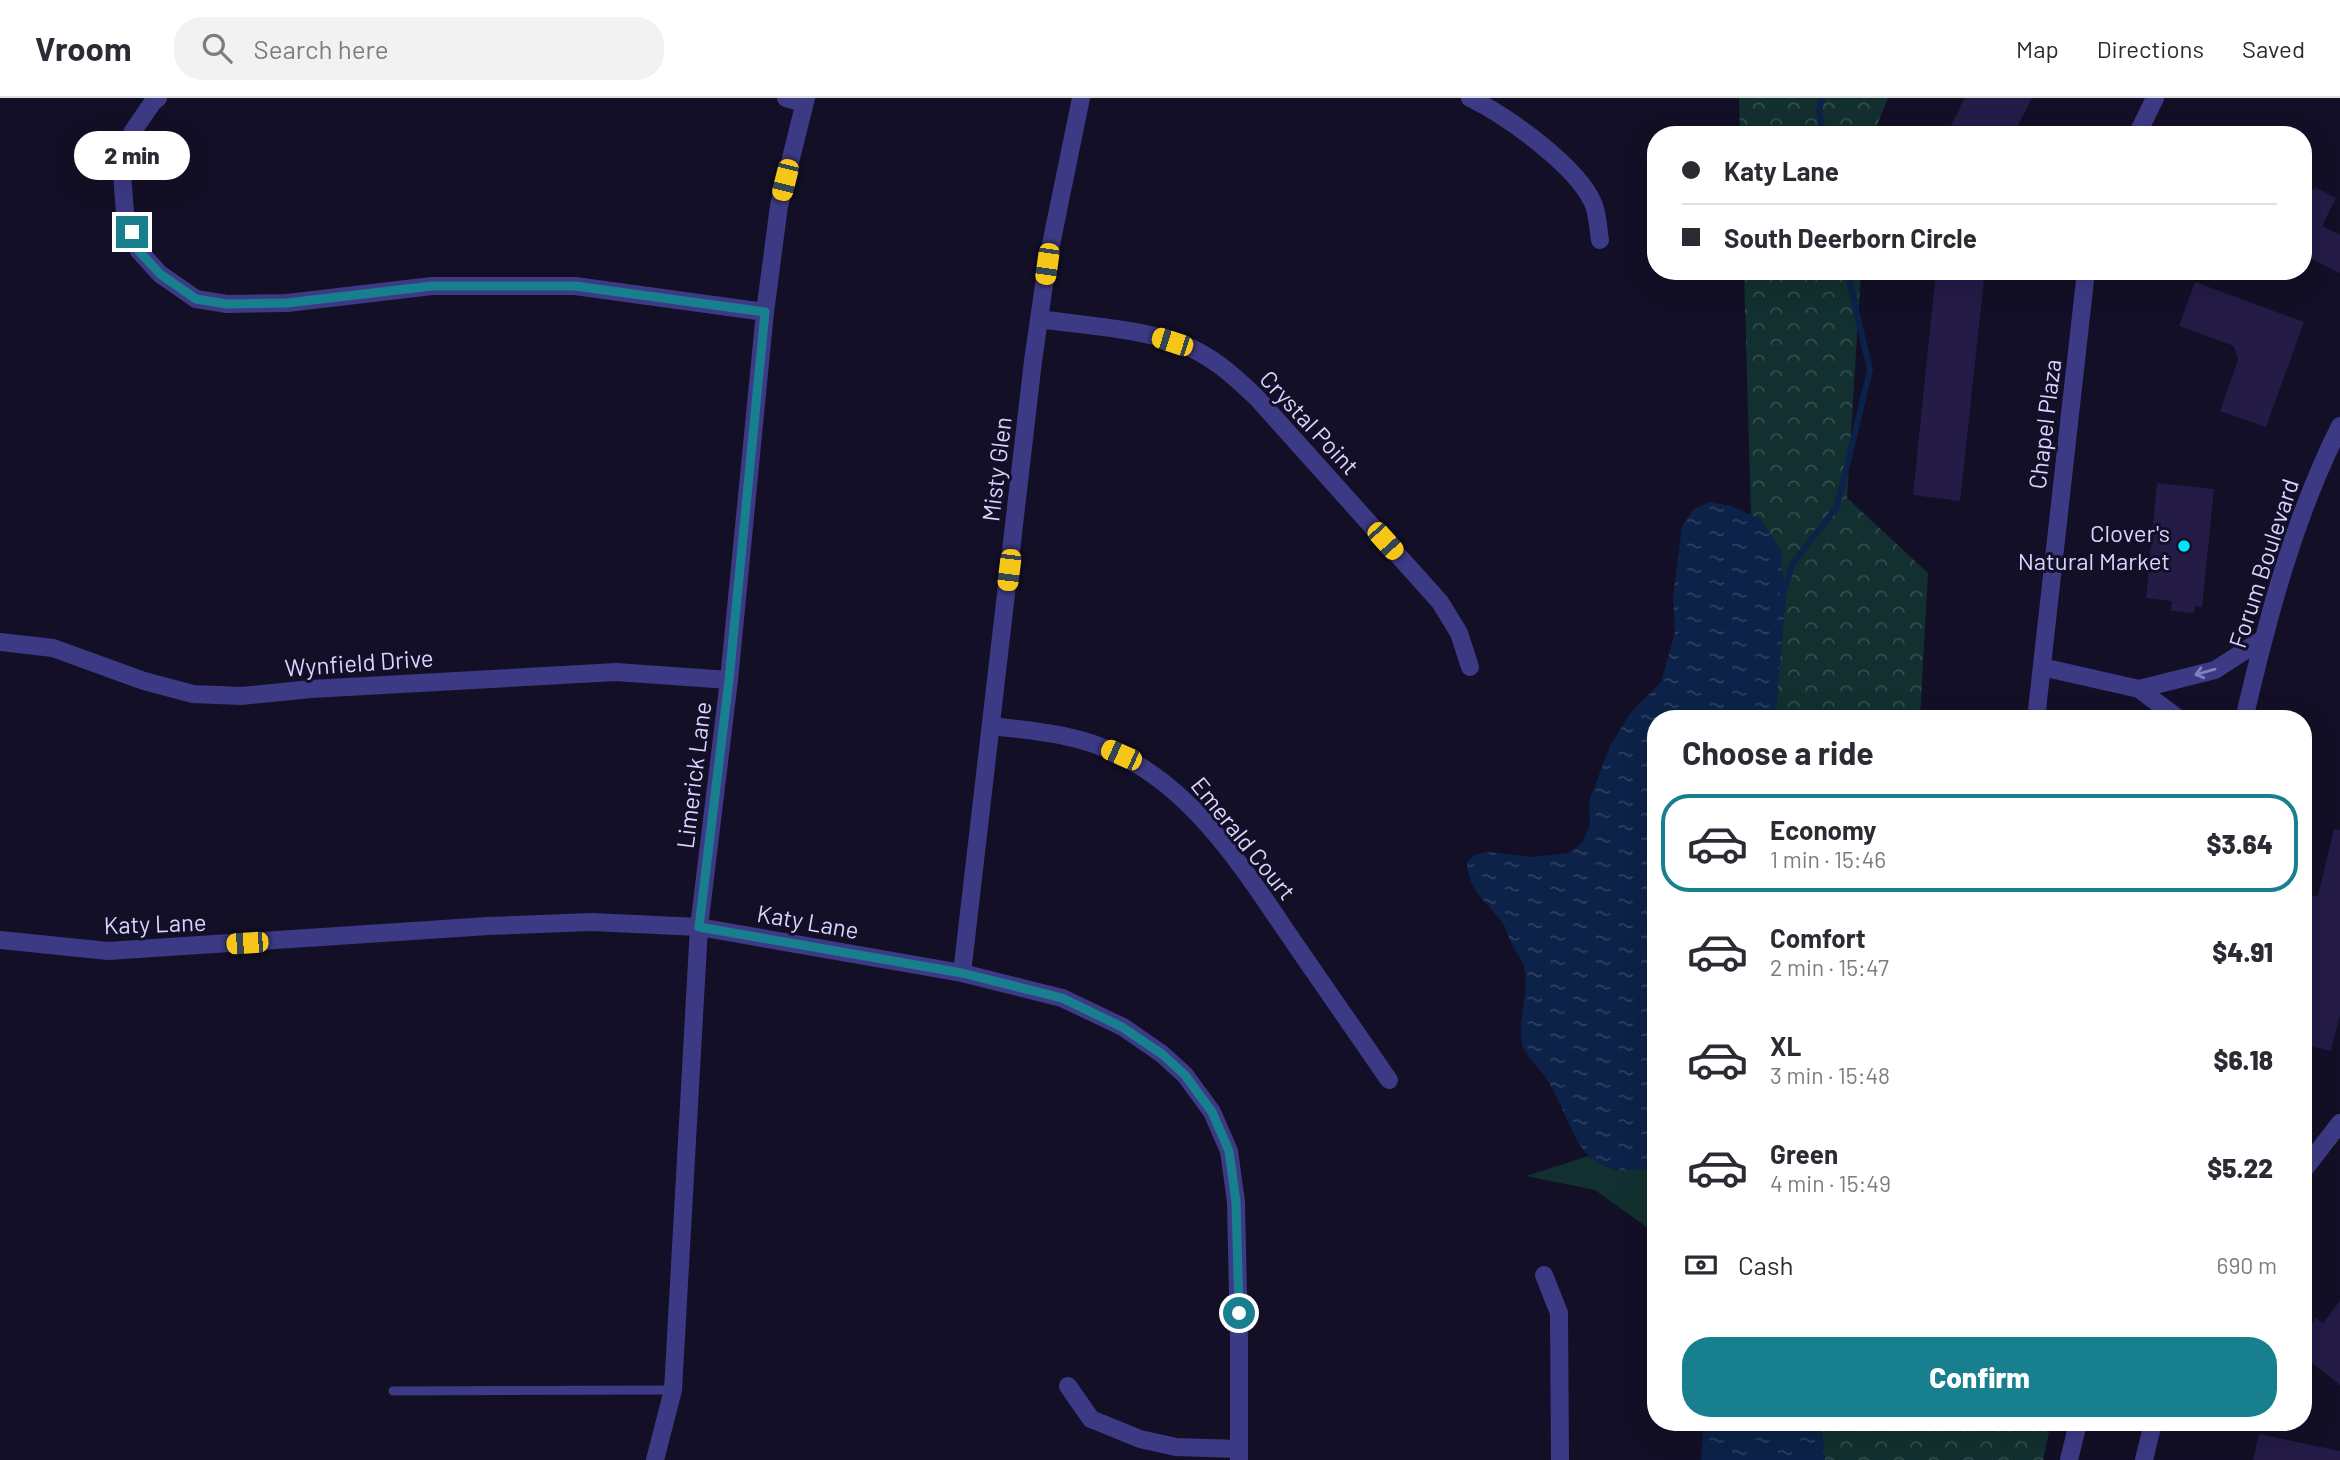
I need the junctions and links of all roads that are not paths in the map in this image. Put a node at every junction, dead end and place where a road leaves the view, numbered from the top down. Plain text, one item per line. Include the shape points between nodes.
1 (158, 98) edge
2 (786, 98) edge
3 (1081, 98) edge
4 (1470, 98) edge
5 (2155, 98) edge
6 (805, 100) edge
7 (2141, 126) edge
8 (1600, 240) dead end
9 (2085, 280) edge
10 (765, 312) junction
11 (1040, 319) junction
12 (2340, 425) edge
13 (2263, 639) junction
14 (0, 642) edge
15 (1470, 667) dead end
16 (2042, 667) junction
17 (729, 680) junction
18 (2140, 689) junction
19 (2037, 710) edge
20 (2167, 710) edge
21 (2246, 710) edge
22 (991, 726) junction
23 (699, 927) junction
24 (0, 940) edge
25 (962, 973) junction
26 (1389, 1080) dead end
27 (2340, 1123) edge
28 (2312, 1159) edge
29 (1544, 1275) dead end
30 (1068, 1386) dead end
31 (673, 1390) junction
32 (393, 1391) dead end
33 (2076, 1431) edge
34 (2151, 1431) edge
35 (1239, 1454) edge
36 (654, 1460) edge
37 (1560, 1460) edge
38 (2069, 1460) edge
39 (2144, 1460) edge

1 - 10 street via 133,131 122,173 125,213 139,251 160,274 196,299 227,304 287,303 432,286 575,286
2 - 6 street
3 - 11 street, Misty Glen
4 - 8 street via 1521,128 1581,181 1594,205
5 - 7 street
6 - 10 street, Limerick Lane via 779,206
9 - 16 street, Chapel Plaza
10 - 17 street, Limerick Lane
11 - 15 street, Crystal Point via 1152,335 1192,348 1224,368 1257,398 1440,602 1459,633
11 - 22 street, Misty Glen
12 - 13 street, Forum Boulevard via 2296,527
13 -> 18 street via 2215,670
13 - 21 street, Forum Boulevard
14 - 17 street, Wynfield Drive via 53,648 194,694 241,696 616,672
16 - 18 street
16 - 19 street, Chapel Plaza
17 - 23 street, Limerick Lane
18 - 20 street
22 - 25 street, Misty Glen
22 - 26 street, Emerald Court via 1091,742 1121,755 1180,793 1258,890
23 - 24 street, Katy Lane via 566,923 108,951
23 - 25 street, Katy Lane
23 - 31 street, Limerick Lane
25 - 35 street, Katy Lane via 1062,998 1122,1027 1185,1075 1212,1112 1229,1151 1236,1202
27 - 28 street
29 - 37 street via 1559,1313
30 - 35 street via 1091,1419 1176,1447
31 - 32 lane
31 - 36 street, Limerick Lane
33 - 38 street
34 - 39 street

